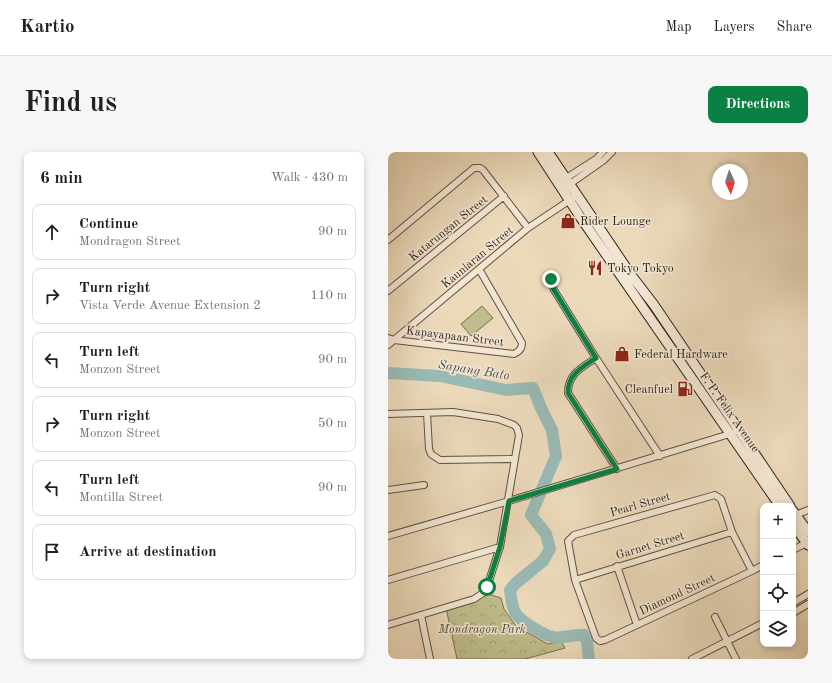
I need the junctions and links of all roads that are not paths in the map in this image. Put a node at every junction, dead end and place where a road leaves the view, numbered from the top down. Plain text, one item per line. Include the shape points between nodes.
1 (538, 152) edge
2 (548, 152) edge
3 (603, 152) edge
4 (612, 152) edge
5 (564, 184) junction
6 (504, 196) junction
7 (573, 198) junction
8 (528, 228) junction
9 (388, 240) edge
10 (479, 269) junction
11 (551, 279) dead end
12 (388, 291) edge
13 (391, 339) edge
14 (388, 344) edge
15 (596, 358) junction
16 (427, 413) junction
17 (388, 414) edge
18 (735, 432) junction
19 (660, 456) junction
20 (515, 459) junction
21 (617, 469) junction
22 (765, 477) junction
23 (424, 485) dead end
24 (388, 490) edge
25 (509, 501) junction
26 (778, 503) edge
27 (787, 503) edge
28 (808, 510) edge
29 (796, 516) edge
30 (796, 519) edge
31 (796, 521) edge
32 (732, 532) junction
33 (808, 532) edge
34 (388, 536) edge
35 (807, 543) edge
36 (500, 547) junction
37 (796, 548) edge
38 (617, 566) junction
39 (760, 567) edge
40 (752, 571) junction
41 (388, 580) edge
42 (575, 580) junction
43 (808, 594) edge
44 (796, 601) edge
45 (808, 604) edge
46 (796, 611) edge
47 (421, 615) junction
48 (716, 617) dead end
49 (388, 625) edge
50 (637, 625) junction
51 (760, 625) edge
52 (727, 641) junction
53 (430, 659) edge
54 (692, 659) edge
55 (736, 659) edge

1 - 5 main road, F. P. Felix Avenue
2 - 5 main road, F. P. Felix Avenue
3 - 5 street
4 - 5 street via 604,160
5 - 7 main road, F. P. Felix Avenue
6 - 8 street
6 - 9 street via 483,170 474,168
6 - 12 street, Katarungan Street
7 - 8 street, Kaunlaran Street
7 - 18 main road, F. P. Felix Avenue
8 - 10 street, Kaunlaran Street
10 - 13 street, Kaunlaran Street
10 - 13 street, Kapayapaan Street via 522,343 518,352 514,354
11 - 15 street via 554,290
13 - 14 street, Kaunlaran Street
15 - 19 street
15 - 21 street via 575,372 568,393
16 - 17 street
16 - 20 street via 453,412 498,419 514,425 519,435
16 - 20 street via 428,449 440,460
18 - 19 street
18 - 22 main road, F. P. Felix Avenue
19 - 21 street
20 - 25 street
21 - 25 street
22 - 26 main road, F. P. Felix Avenue
22 - 27 main road, F. P. Felix Avenue
23 - 24 street
25 - 34 street
25 - 36 street
28 - 29 street
30 - 33 main road
31 - 35 main road
32 - 38 street, Garnet Street
32 - 40 street
32 - 42 street, Pearl Street via 720,499 712,495 574,535 569,538 568,543
35 - 37 street
36 - 41 street
36 - 47 street via 483,593 474,599
38 - 42 street, Garnet Street
38 - 50 street
39 - 40 street, Diamond Street
40 - 50 street, Diamond Street
42 - 50 street, Diamond Street via 596,638 600,641
43 - 44 street
45 - 46 street
47 - 49 street
47 - 53 street
48 - 52 street
51 - 52 street
52 - 54 street
52 - 55 street

